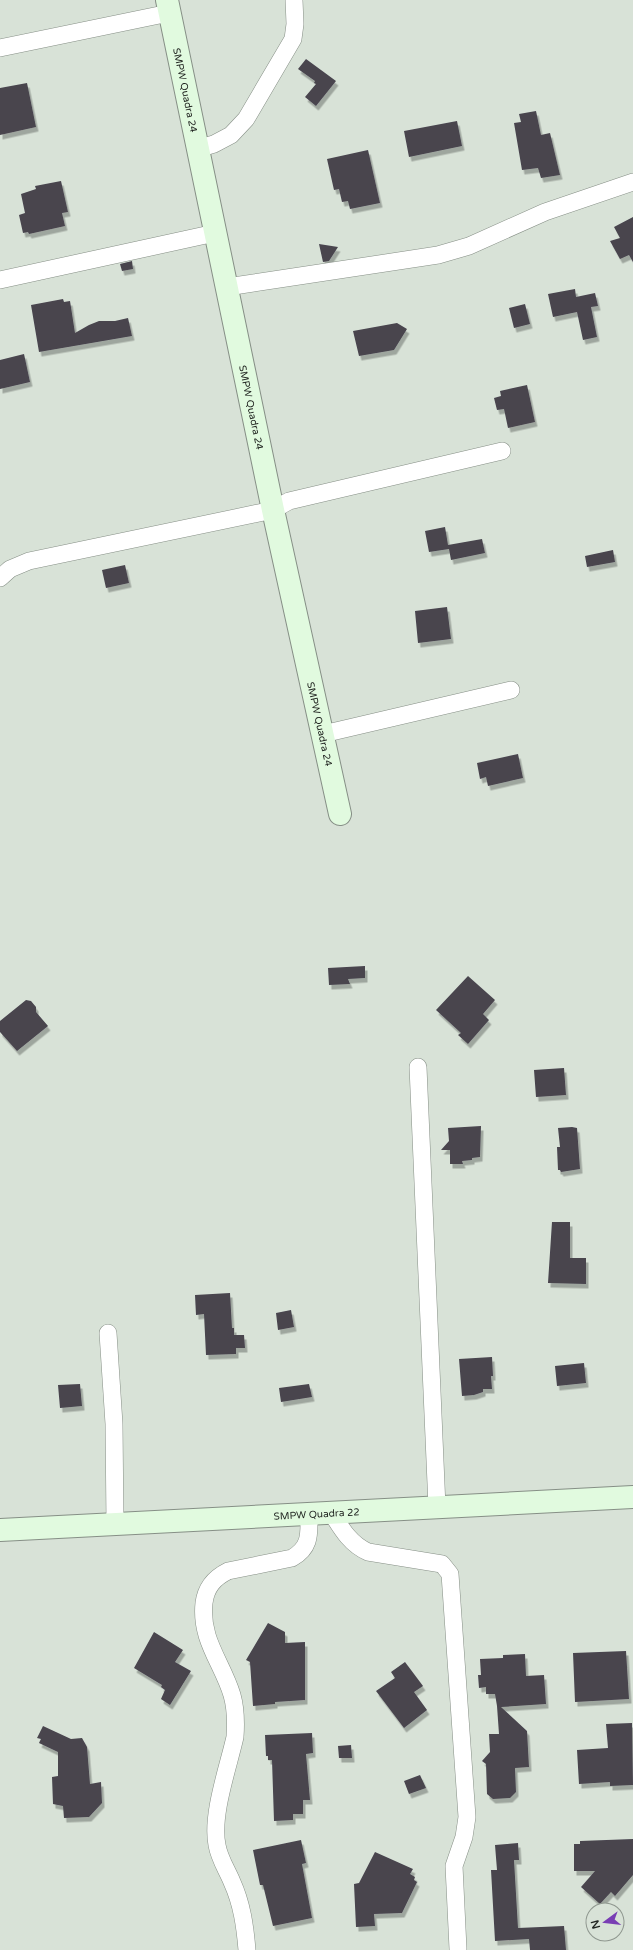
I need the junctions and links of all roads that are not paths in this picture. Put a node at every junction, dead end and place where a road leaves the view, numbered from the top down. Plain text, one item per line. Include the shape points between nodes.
1 (294, 0) edge
2 (168, 6) edge
3 (0, 48) edge
4 (197, 149) junction
5 (633, 182) edge
6 (215, 233) junction
7 (0, 280) edge
8 (227, 287) junction
9 (502, 451) dead end
10 (272, 510) junction
11 (0, 578) edge
12 (511, 690) dead end
13 (323, 734) junction
14 (340, 814) dead end
15 (418, 1067) dead end
16 (108, 1332) dead end
17 (633, 1496) edge
18 (437, 1507) junction
19 (330, 1512) junction
20 (309, 1514) junction
21 (115, 1524) junction
22 (0, 1530) edge
23 (458, 1949) edge
24 (247, 1950) edge

1 - 4 street via 293,39 246,119 231,135
2 - 3 street
2 - 4 street, SMPW Quadra 24
4 - 6 street, SMPW Quadra 24
5 - 8 street via 545,212 469,246 438,255
6 - 7 street
6 - 8 street, SMPW Quadra 24
8 - 10 street, SMPW Quadra 24
9 - 10 street via 290,501
10 - 11 street via 29,561 10,569
10 - 13 street, SMPW Quadra 24
12 - 13 street
13 - 14 street, SMPW Quadra 24
15 - 18 street
16 - 21 street via 114,1424
17 - 18 street, SMPW Quadra 22
18 - 19 street, SMPW Quadra 22
19 - 20 street, SMPW Quadra 22
19 - 23 street via 345,1534 360,1548 368,1552 442,1564 450,1574 467,1818 464,1838 454,1866
20 - 21 street, SMPW Quadra 22
20 - 24 street via 307,1544 300,1554 292,1558 228,1571 210,1583 205,1597 204,1628 232,1696 236,1725 216,1818 215,1834 222,1861 241,1904
21 - 22 street, SMPW Quadra 22

